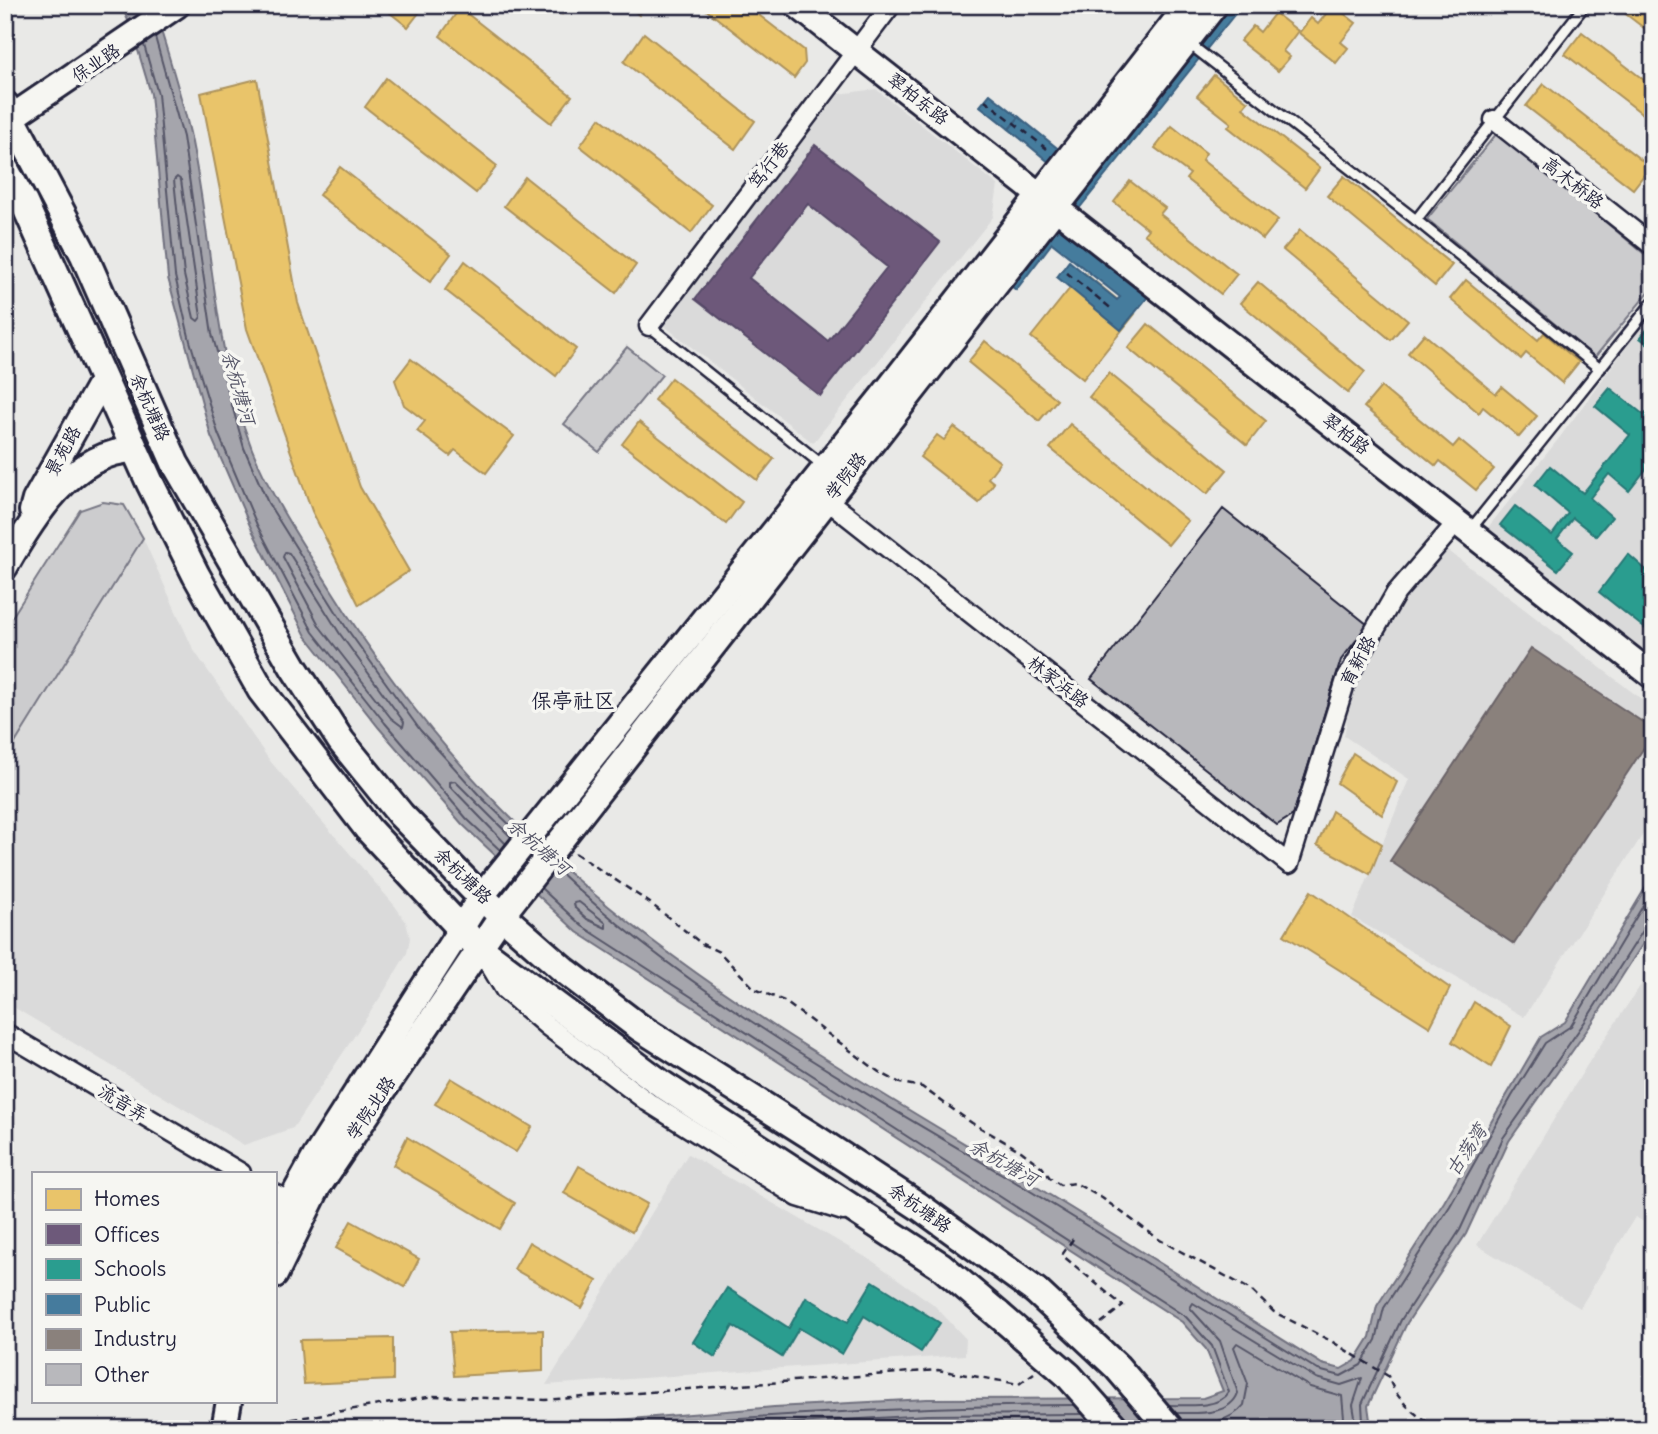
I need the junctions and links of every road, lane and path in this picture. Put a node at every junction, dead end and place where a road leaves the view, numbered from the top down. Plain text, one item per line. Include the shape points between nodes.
1 (797, 5) edge
2 (891, 5) edge
3 (1188, 5) edge
4 (1215, 5) edge
5 (1585, 5) edge
6 (173, 9) edge
7 (1186, 41) junction
8 (855, 50) junction
9 (985, 100) dead end
10 (9, 111) edge
11 (1494, 120) junction
12 (1047, 149) dead end
13 (5, 169) edge
14 (1047, 200) junction
15 (1416, 220) junction
16 (1653, 246) edge
17 (1068, 273) dead end
18 (1653, 302) edge
19 (1113, 310) dead end
20 (649, 326) joint
21 (1600, 369) junction
22 (103, 379) junction
23 (135, 450) junction
24 (825, 467) junction
25 (827, 500) junction
26 (29, 525) junction
27 (1464, 526) junction
28 (5, 567) edge
29 (1653, 676) edge
30 (556, 846) junction
31 (1289, 864) joint
32 (481, 897) junction
33 (503, 914) junction
34 (460, 928) junction
35 (479, 948) junction
36 (5, 1033) edge
37 (239, 1172) edge
38 (281, 1197) edge
39 (276, 1224) edge
40 (1073, 1239) dead end
41 (276, 1273) edge
42 (1092, 1330) dead end
43 (1040, 1368) dead end
44 (212, 1402) edge
45 (229, 1402) edge
46 (232, 1428) edge
47 (207, 1429) edge
48 (1116, 1429) edge
49 (1170, 1429) edge
50 (1443, 1429) edge

1 - 8 main road, 翠柏东路
2 - 8 street, 笃行巷
3 - 14 main road, 学院路
4 - 7 main road, 学院路
5 - 11 lane
6 - 10 main road, 保业路 via 107,55
7 - 14 main road, 学院路
7 - 15 lane
8 - 14 main road, 翠柏东路
8 - 20 street, 笃行巷
9 - 12 path
10 - 32 main road, 余杭塘路 via 84,255 175,463 294,667 341,741 401,814
11 - 15 lane
11 - 16 street, 高木桥路
13 - 22 main road, 余杭塘路
14 - 24 main road, 学院路
14 - 25 main road, 学院路
14 - 27 main road, 翠柏路
15 - 21 lane
17 - 19 path
18 - 21 lane
20 - 24 lane
21 - 27 lane
22 - 23 main road, 余杭塘路
22 - 26 main road, 景苑路 via 35,500
23 - 26 main road, 景苑路 via 100,457 78,471
23 - 34 main road, 余杭塘路 via 196,575 261,690 368,829
24 - 32 main road, 学院路
25 - 30 main road, 学院路
25 - 31 street, 林家浜路
26 - 28 main road, 景苑路
27 - 29 main road, 翠柏路
27 - 31 street, 育新路 via 1396,593 1346,680
30 - 33 main road, 学院路
30 - 50 path via 626,886 719,952 755,989 784,1001 879,1072 922,1087 1021,1151 1060,1185 1076,1183 1102,1198 1160,1240 1251,1290 1274,1312 1388,1376 1404,1403
32 - 33 main road, 余杭塘路
32 - 34 main road, 学院路
33 - 35 main road, 学院路
33 - 49 main road, 余杭塘路, bridge via 639,1027 920,1207 1036,1291 1117,1367
34 - 35 main road, 余杭塘路
34 - 38 main road, 学院北路
35 - 41 main road, 学院北路 via 318,1187
35 - 48 main road, 余杭塘路, bridge via 663,1085 941,1266 1068,1375
36 - 37 street, 流音弄
38 - 39 main road, 学院北路
40 - 42 path via 1062,1255 1123,1306
43 - 46 path via 1019,1384 938,1370 545,1400 434,1396
44 - 47 main road
45 - 46 main road

